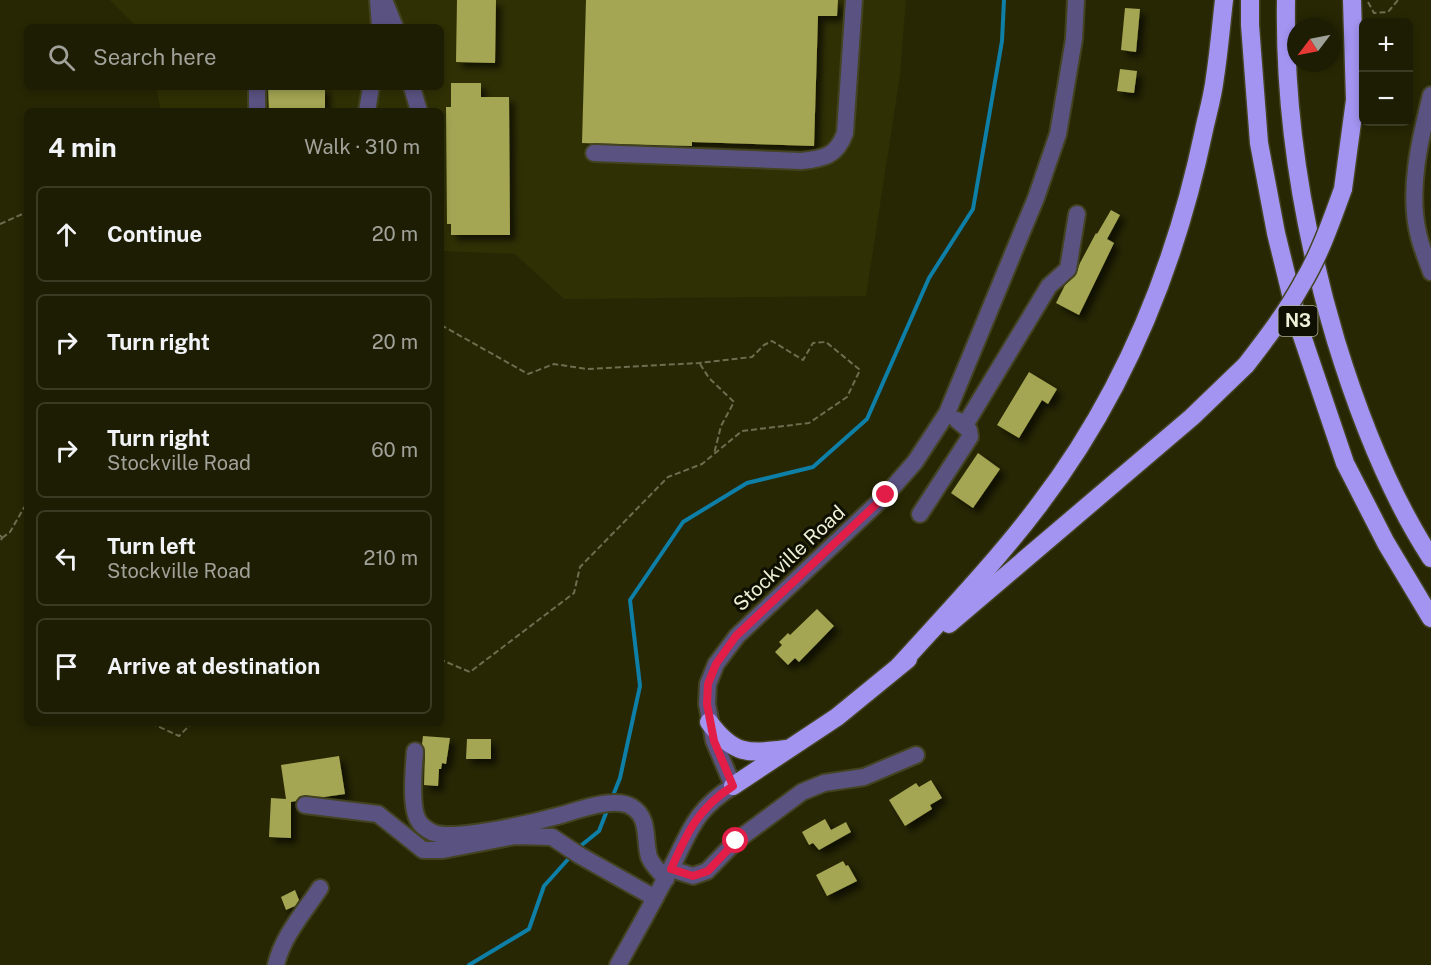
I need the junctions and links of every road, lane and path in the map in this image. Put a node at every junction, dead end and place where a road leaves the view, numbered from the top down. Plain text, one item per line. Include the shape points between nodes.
1 (854, 0) edge
2 (1076, 0) edge
3 (1224, 0) edge
4 (1250, 0) edge
5 (1286, 0) edge
6 (1352, 0) edge
7 (1366, 0) edge
8 (1398, 0) edge
9 (380, 2) edge
10 (380, 24) edge
11 (393, 24) edge
12 (257, 90) edge
13 (370, 90) edge
14 (413, 90) edge
15 (1431, 95) edge
16 (256, 108) edge
17 (368, 108) edge
18 (418, 108) edge
19 (594, 153) dead end
20 (24, 213) edge
21 (1077, 214) dead end
22 (0, 224) edge
23 (1431, 272) edge
24 (444, 327) edge
25 (699, 363) junction
26 (947, 413) junction
27 (965, 425) junction
28 (714, 454) junction
29 (24, 508) edge
30 (920, 514) dead end
31 (1, 539) edge
32 (1431, 558) edge
33 (1431, 618) edge
34 (444, 661) edge
35 (899, 666) junction
36 (709, 722) junction
37 (157, 726) edge
38 (189, 726) edge
39 (790, 748) junction
40 (415, 750) dead end
41 (916, 756) dead end
42 (733, 786) junction
43 (305, 805) dead end
44 (668, 874) junction
45 (320, 888) dead end
46 (655, 898) junction
47 (276, 965) edge
48 (618, 965) edge

1 - 19 street via 845,133 830,156 801,161
2 - 26 street, Stockville Road via 1074,39 1058,134 1036,198
3 - 35 highway via 1215,78 1195,174 1166,268 1128,361 1076,452 1040,504
4 - 33 highway, N3 via 1259,143 1299,327 1345,463
5 - 32 highway, N3 via 1290,124 1305,218 1326,307 1374,448 1413,531
6 - 35 highway, bridge via 1355,100 1343,189 1327,235 1275,327 1246,365 1192,417
7 - 8 path via 1374,13 1388,12
9 - 10 street
9 - 11 street
12 - 16 street
13 - 17 street
14 - 18 street
15 - 23 street via 1418,162 1415,206 1419,236
20 - 22 path
21 - 27 street via 1068,269 1049,286
24 - 25 path via 528,374 554,364 587,369
25 - 28 path via 734,402 721,426
25 - 28 path via 752,357 772,341 803,360 813,343 826,342 860,370 847,397 809,423 742,431
26 - 27 street
26 - 36 street, Stockville Road via 915,462 886,495 724,651 708,684
27 - 30 street via 970,437
28 - 34 path via 702,464 668,477 580,567 574,593 470,672
29 - 31 path via 10,532
35 - 39 highway via 837,717
36 - 39 highway via 724,740 744,752
36 - 42 street, Stockville Road
37 - 38 path via 179,736
39 - 42 highway
40 - 44 street via 412,798 418,822 434,833 479,832 601,804 624,803 642,817 650,859
41 - 44 street via 864,777 824,783 802,792 736,841 708,871 693,876
42 - 44 street via 699,814
43 - 46 street via 378,814 423,850 443,850 514,836 552,837
44 - 46 street
45 - 47 street via 285,942
46 - 48 street

